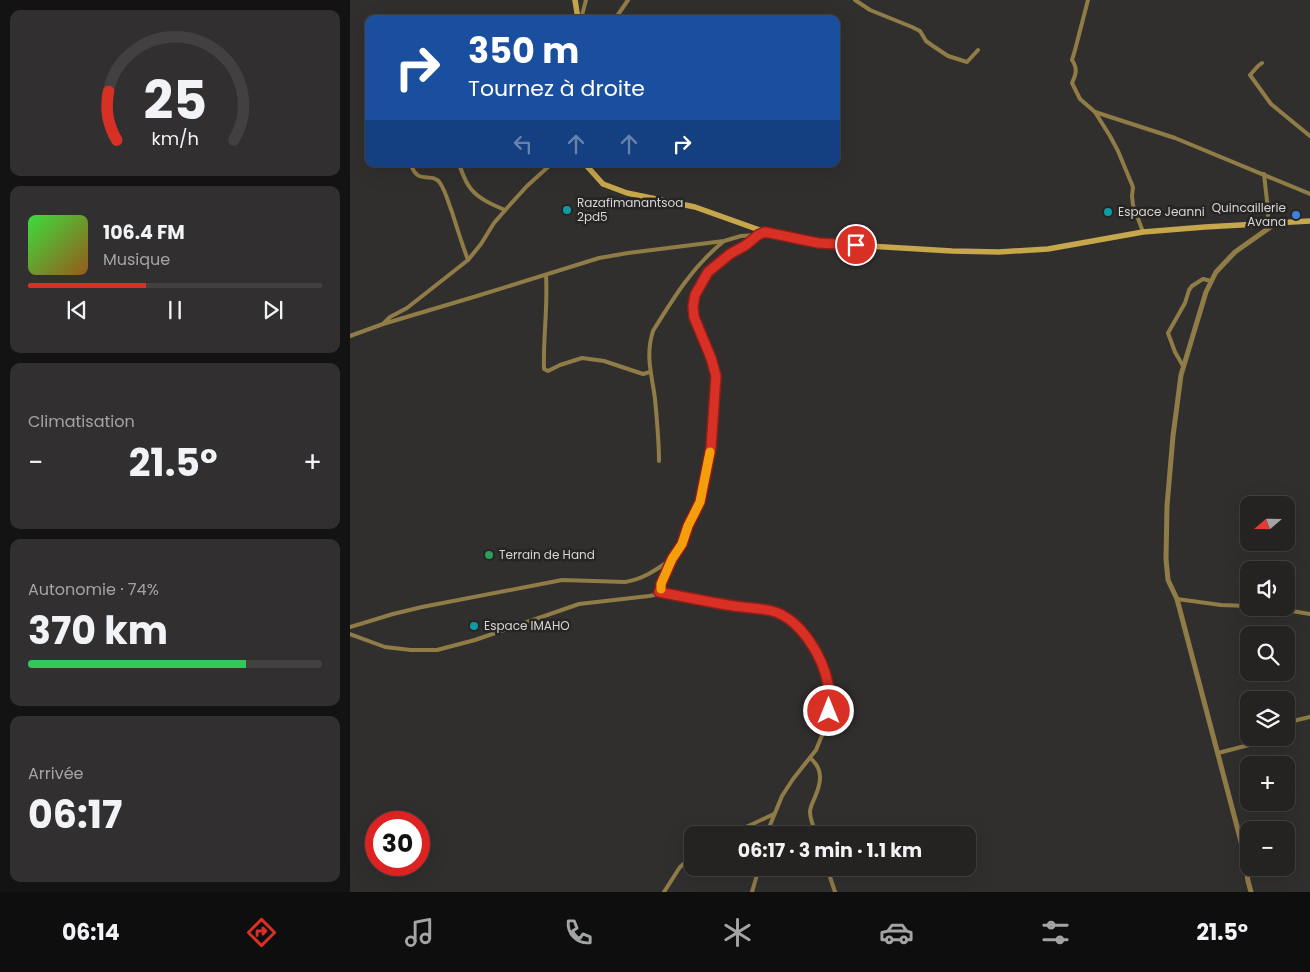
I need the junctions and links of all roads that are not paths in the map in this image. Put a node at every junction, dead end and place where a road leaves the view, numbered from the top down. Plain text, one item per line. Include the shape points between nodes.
1 (576, 0) edge
2 (586, 0) edge
3 (628, 0) edge
4 (855, 0) edge
5 (1088, 0) edge
6 (579, 15) edge
7 (581, 15) edge
8 (618, 15) edge
9 (978, 50) dead end
10 (1262, 63) dead end
11 (1095, 112) junction
12 (1310, 136) edge
13 (412, 167) edge
14 (460, 167) edge
15 (548, 167) edge
16 (588, 167) edge
17 (1264, 174) junction
18 (1310, 194) edge
19 (505, 210) junction
20 (1310, 221) edge
21 (1277, 222) junction
22 (1268, 223) junction
23 (765, 232) junction
24 (1143, 232) junction
25 (758, 235) junction
26 (724, 241) junction
27 (468, 260) junction
28 (546, 275) junction
29 (1211, 281) junction
30 (383, 324) junction
31 (350, 336) edge
32 (1184, 366) junction
33 (650, 372) junction
34 (659, 461) dead end
35 (672, 559) junction
36 (659, 592) junction
37 (1177, 599) junction
38 (1240, 606) edge
39 (1295, 612) edge
40 (1310, 614) edge
41 (350, 627) edge
42 (350, 634) edge
43 (1310, 717) edge
44 (1295, 721) edge
45 (1245, 746) edge
46 (1218, 753) junction
47 (810, 758) junction
48 (774, 814) junction
49 (748, 826) edge
50 (769, 826) edge
51 (814, 826) edge
52 (684, 864) edge
53 (757, 876) edge
54 (831, 876) edge
55 (664, 892) edge
56 (752, 892) edge
57 (836, 892) edge
58 (1251, 892) edge

1 - 6 main road
2 - 7 street
3 - 8 street
4 - 9 street via 870,10 920,31 926,41 948,56 967,62
5 - 11 street via 1072,60 1077,72 1072,83 1080,99
10 - 12 street via 1250,75 1271,104
11 - 17 street via 1175,138
11 - 24 street via 1118,151 1133,187 1133,205
13 - 27 street via 416,174 436,179 441,184
14 - 19 street via 470,188
15 - 19 street
16 - 23 main road via 603,184 627,193 695,207
17 - 18 street
17 - 22 street
19 - 27 street
20 - 21 main road
21 - 22 main road
21 - 29 street via 1235,252
22 - 24 main road
23 - 24 main road via 818,243 976,252 1048,249
23 - 25 street
25 - 26 street
25 - 35 street via 708,272 695,295 694,317 716,376 713,429 700,502
26 - 28 street via 599,258
26 - 33 street via 709,253 682,285 653,331
27 - 30 street
28 - 30 street
28 - 33 street via 544,369 548,371 582,358 604,361 643,374
29 - 32 street
29 - 32 street via 1203,279 1192,286 1168,333
30 - 31 street
32 - 37 street via 1173,436 1166,531 1168,580
33 - 34 street
35 - 36 street
35 - 41 street via 644,576 625,582 562,580 422,607
36 - 42 street via 579,604 438,650 384,647
36 - 47 street via 774,611 802,631 814,646 829,685 826,728
37 - 38 street
37 - 46 street
39 - 40 street
43 - 44 street
45 - 46 street
46 - 58 street
47 - 48 street via 782,796
47 - 51 street via 820,772 818,791 810,813
48 - 49 street
48 - 50 street
52 - 55 street
53 - 56 street
54 - 57 street

